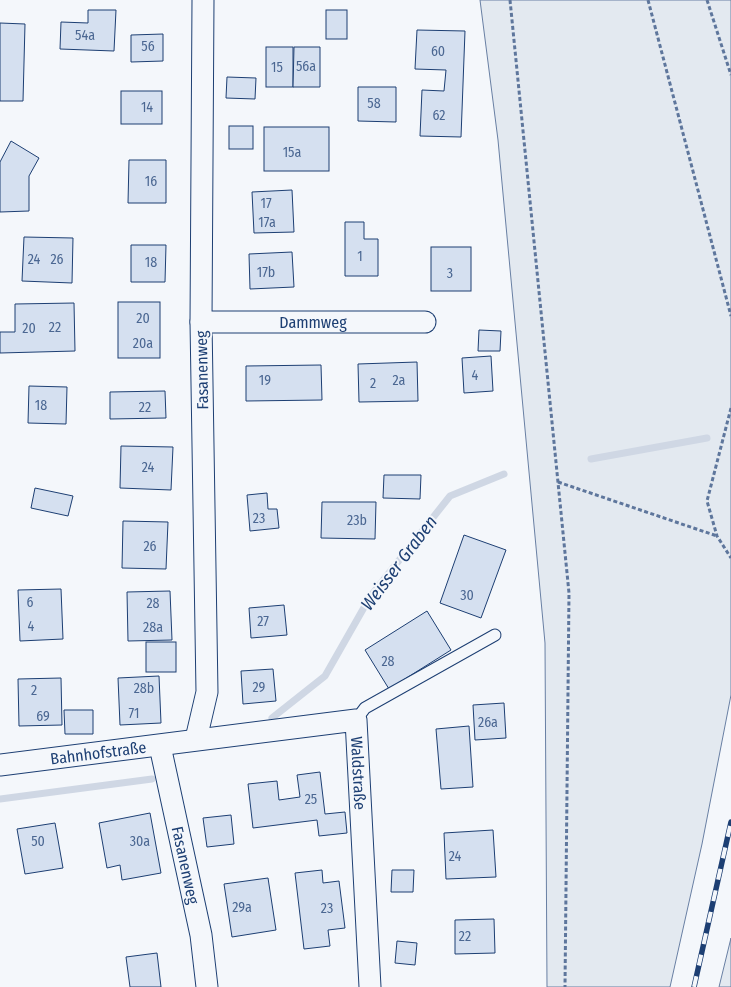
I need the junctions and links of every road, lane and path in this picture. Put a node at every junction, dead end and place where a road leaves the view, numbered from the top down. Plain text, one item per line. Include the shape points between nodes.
1 (203, 0) edge
2 (510, 0) edge
3 (648, 0) edge
4 (707, 0) edge
5 (731, 75) edge
6 (731, 316) edge
7 (201, 322) junction
8 (425, 322) dead end
9 (731, 408) edge
10 (558, 482) junction
11 (717, 536) junction
12 (731, 558) edge
13 (495, 635) dead end
14 (356, 720) junction
15 (196, 739) junction
16 (160, 746) junction
17 (0, 765) edge
18 (207, 987) edge
19 (370, 987) edge
20 (565, 987) edge

1 - 7 street, Fasanenweg
2 - 10 path
3 - 6 path
4 - 5 path
7 - 8 street, Dammweg
7 - 15 street, Fasanenweg via 207,692
9 - 11 path via 707,501
10 - 11 path
10 - 20 path via 569,592
11 - 12 path
13 - 14 lane via 365,708
14 - 15 street, Waldstraße
14 - 19 street, Waldstraße
15 - 16 street, Bahnhofstraße
16 - 17 street, Bahnhofstraße
16 - 18 street, Fasanenweg via 200,935

